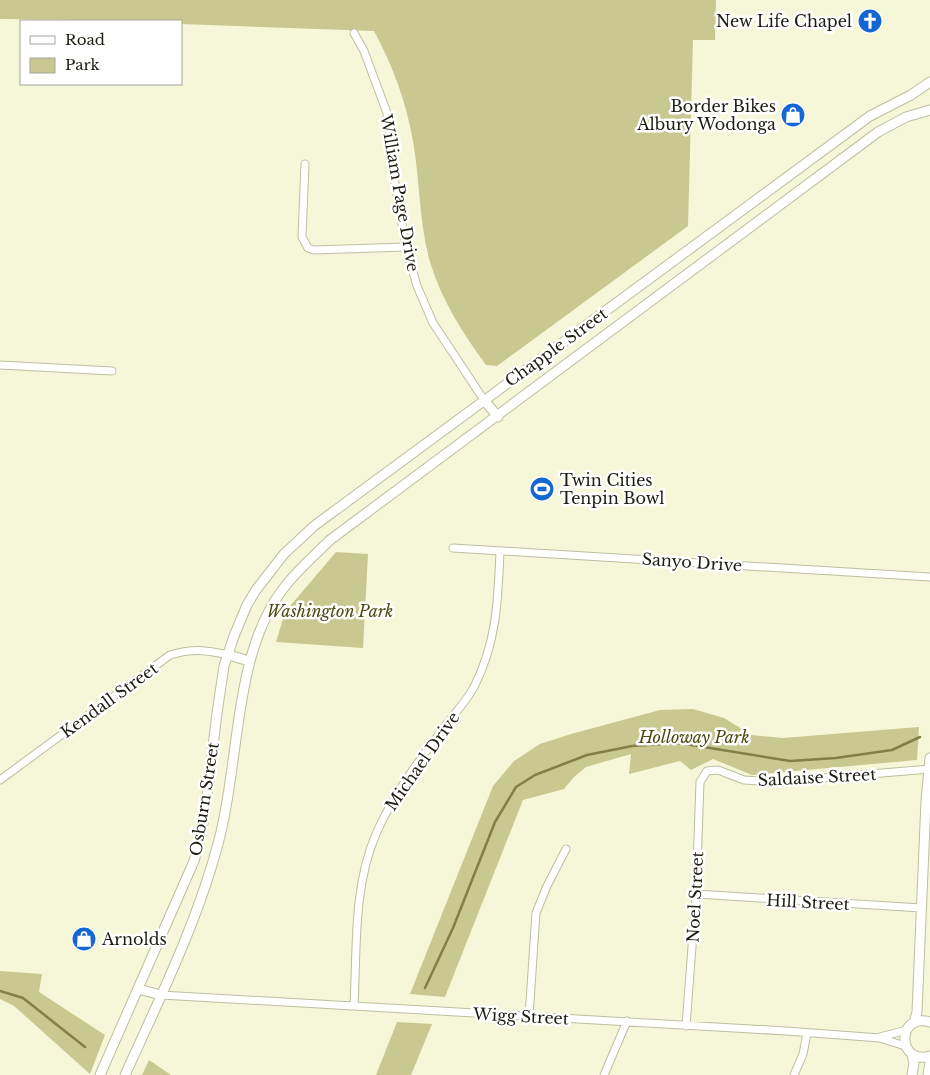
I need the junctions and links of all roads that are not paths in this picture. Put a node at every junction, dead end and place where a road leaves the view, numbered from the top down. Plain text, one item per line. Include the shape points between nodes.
1 (354, 33) dead end
2 (930, 82) edge
3 (930, 110) edge
4 (304, 164) dead end
5 (406, 247) junction
6 (0, 365) edge
7 (112, 372) dead end
8 (484, 400) junction
9 (498, 417) junction
10 (453, 548) dead end
11 (500, 551) junction
12 (930, 577) edge
13 (228, 655) junction
14 (249, 661) junction
15 (930, 758) edge
16 (930, 769) edge
17 (706, 771) joint
18 (0, 780) edge
19 (928, 801) edge
20 (566, 849) dead end
21 (696, 894) junction
22 (921, 908) junction
23 (138, 989) junction
24 (161, 995) junction
25 (354, 1006) junction
26 (529, 1016) junction
27 (627, 1021) junction
28 (930, 1022) edge
29 (914, 1023) junction
30 (686, 1026) junction
31 (907, 1030) junction
32 (807, 1033) junction
33 (880, 1038) junction
34 (905, 1046) junction
35 (912, 1054) junction
36 (930, 1056) edge
37 (930, 1062) edge
38 (100, 1075) edge
39 (125, 1075) edge
40 (604, 1075) edge
41 (794, 1075) edge
42 (912, 1075) edge
43 (928, 1075) edge

1 - 5 street, William Page Drive via 387,113
2 - 8 street, Chapple Street via 870,116
3 - 9 street, Chapple Street via 906,117 878,132
4 - 5 street via 302,237 308,248
5 - 8 street, William Page Drive via 417,286 433,324
6 - 7 street
8 - 9 street
8 - 13 street, Chapple Street via 299,540 256,590
9 - 14 street, Chapple Street via 330,540 302,567 282,589 270,609
10 - 11 street, Sanyo Drive
11 - 12 street, Sanyo Drive
11 - 25 street, Michael Drive via 495,626 487,657 473,688 404,780 388,807 366,865 360,896
13 - 14 street
13 - 18 street, Kendall Street via 200,650 170,655
13 - 23 street, Osburn Street via 198,850
14 - 24 street, Osburn Street via 220,838 205,889
15 - 16 street
16 - 17 street, Saldaise Street via 775,782 744,780 718,770
16 - 19 street
17 - 21 street, Noel Street via 700,782
19 - 22 street
20 - 26 street via 536,913
21 - 22 street, Hill Street
21 - 30 street, Noel Street
22 - 29 street
23 - 24 street
23 - 38 street, Osburn Street
24 - 25 street, Wigg Street
24 - 39 street, Osburn Street
25 - 26 street, Wigg Street
26 - 27 street, Wigg Street
27 - 30 street, Wigg Street
27 - 40 street
28 - 29 street
29 - 31 street
30 - 32 street, Wigg Street
31 - 33 street, Wigg Street
31 - 34 street
32 - 33 street, Wigg Street
32 - 41 street via 804,1054
33 - 34 street, Wigg Street
34 - 35 street
35 - 36 street via 922,1058
35 - 42 street
37 - 43 street

